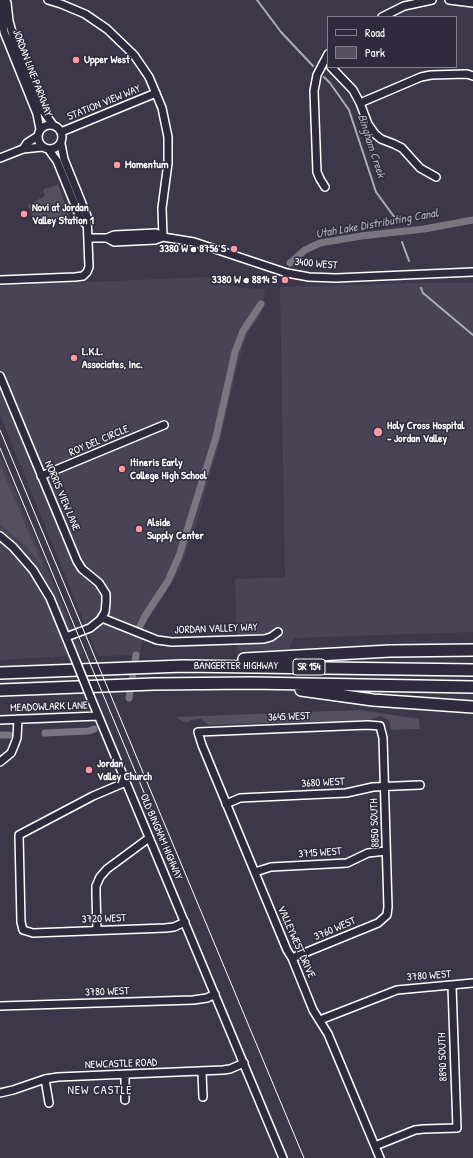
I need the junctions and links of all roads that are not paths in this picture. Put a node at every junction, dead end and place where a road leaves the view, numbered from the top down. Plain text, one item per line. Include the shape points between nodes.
1 (2, 0) edge
2 (6, 0) edge
3 (48, 0) edge
4 (432, 0) edge
5 (449, 0) edge
6 (473, 4) edge
7 (384, 16) edge
8 (325, 63) edge
9 (331, 68) edge
10 (473, 76) edge
11 (156, 93) junction
12 (360, 103) junction
13 (53, 125) junction
14 (39, 132) junction
15 (61, 132) junction
16 (61, 144) junction
17 (46, 148) junction
18 (23, 149) junction
19 (0, 158) edge
20 (436, 177) dead end
21 (325, 187) dead end
22 (87, 225) junction
23 (163, 237) junction
24 (88, 238) junction
25 (473, 272) edge
26 (0, 280) edge
27 (0, 376) edge
28 (164, 425) dead end
29 (41, 476) junction
30 (0, 536) edge
31 (102, 618) junction
32 (278, 632) dead end
33 (66, 637) junction
34 (473, 650) edge
35 (200, 666) junction
36 (473, 670) edge
37 (0, 673) edge
38 (251, 683) junction
39 (473, 687) edge
40 (0, 690) edge
41 (473, 706) edge
42 (98, 716) junction
43 (18, 719) junction
44 (0, 720) edge
45 (380, 726) joint
46 (198, 732) joint
47 (0, 762) edge
48 (126, 782) junction
49 (420, 785) dead end
50 (385, 786) junction
51 (226, 804) junction
52 (149, 838) junction
53 (386, 851) junction
54 (255, 872) junction
55 (385, 918) joint
56 (185, 922) junction
57 (97, 930) junction
58 (292, 958) junction
59 (473, 983) edge
60 (452, 986) junction
61 (215, 994) junction
62 (0, 1006) edge
63 (320, 1020) junction
64 (244, 1063) junction
65 (202, 1072) junction
66 (125, 1074) junction
67 (45, 1079) junction
68 (0, 1093) edge
69 (203, 1098) dead end
70 (125, 1100) dead end
71 (49, 1103) dead end
72 (375, 1146) junction
73 (281, 1157) edge
74 (380, 1158) edge

1 - 14 street, JORDAN LINE PARKWAY via 0,4 4,32 37,114
2 - 13 street, JORDAN LINE PARKWAY via 14,39 43,110
3 - 11 street via 86,14 107,29 134,55
4 - 7 street via 399,8
5 - 6 street
8 - 21 street via 317,75 314,91 317,172
9 - 12 street via 349,85
10 - 12 street via 467,74 420,77
11 - 15 street, STATION VIEW WAY
11 - 23 street via 162,108 168,149 163,201
12 - 20 street via 375,134 402,148 420,168
13 - 14 street via 48,125
13 - 15 street
14 - 17 street via 38,140
14 - 18 street
15 - 16 street
16 - 17 street via 56,149
16 - 22 street via 64,159 87,216
17 - 18 street
17 - 22 street via 57,161 81,220
18 - 19 street
22 - 24 street
23 - 24 street, 3400 WEST via 155,240 114,242 107,238
23 - 25 street, 3400 WEST via 194,242 288,273 309,277
24 - 26 street via 89,267 85,274 75,278
27 - 29 street, NORRIS VIEW LANE
28 - 29 street, ROY DEL CIRCLE
29 - 31 street, NORRIS VIEW LANE via 78,563 104,590 106,602
30 - 33 street, OLD BINGHAM HIGHWAY via 33,570 50,598
31 - 32 street, JORDAN VALLEY WAY via 157,640 172,642 264,639
31 - 33 street via 92,626
33 - 42 street, OLD BINGHAM HIGHWAY, bridge
34 - 35 highway via 390,651 215,660
35 - 36 highway, BANGERTER HIGHWAY / SR 154
35 - 37 highway, BANGERTER HIGHWAY / SR 154
38 - 39 highway, BANGERTER HIGHWAY / SR 154
38 - 40 highway, BANGERTER HIGHWAY / SR 154
38 - 41 highway via 373,700
42 - 43 street, MEADOWLARK LANE
42 - 48 street, OLD BINGHAM HIGHWAY
43 - 44 street, MEADOWLARK LANE
43 - 47 street via 14,746
45 - 46 street, 3645 WEST
45 - 50 street, 8850 SOUTH
46 - 51 street, VALLEYWEST DRIVE
48 - 52 street, OLD BINGHAM HIGHWAY
48 - 57 street, 3720 WEST via 87,799 19,835 23,930 33,933
49 - 50 street, 3680 WEST
50 - 51 street, 3680 WEST via 346,794 240,798
50 - 53 street, 8850 SOUTH
51 - 54 street, VALLEYWEST DRIVE
52 - 56 street, OLD BINGHAM HIGHWAY
52 - 57 street via 106,869 100,877 96,886
53 - 54 street, 3715 WEST via 368,853 339,864 277,866
53 - 55 street, 8850 SOUTH via 388,908
54 - 58 street, VALLEYWEST DRIVE
55 - 58 street, 3760 WEST
56 - 57 street, 3720 WEST via 169,928
56 - 61 street, OLD BINGHAM HIGHWAY
58 - 63 street, VALLEYWEST DRIVE via 313,1010
59 - 60 street, 3780 WEST
60 - 63 street, 3780 WEST via 397,990
60 - 72 street, 8890 SOUTH via 457,1128 415,1130
61 - 62 street, 3780 WEST via 193,1000
61 - 64 street, OLD BINGHAM HIGHWAY
63 - 72 street, VALLEYWEST DRIVE
64 - 65 street, NEWCASTLE ROAD via 230,1069
64 - 73 street, OLD BINGHAM HIGHWAY
65 - 66 street, NEWCASTLE ROAD
65 - 69 street
66 - 67 street, NEWCASTLE ROAD
66 - 70 street
67 - 68 street, NEWCASTLE ROAD
67 - 71 street
72 - 74 street, VALLEYWEST DRIVE

